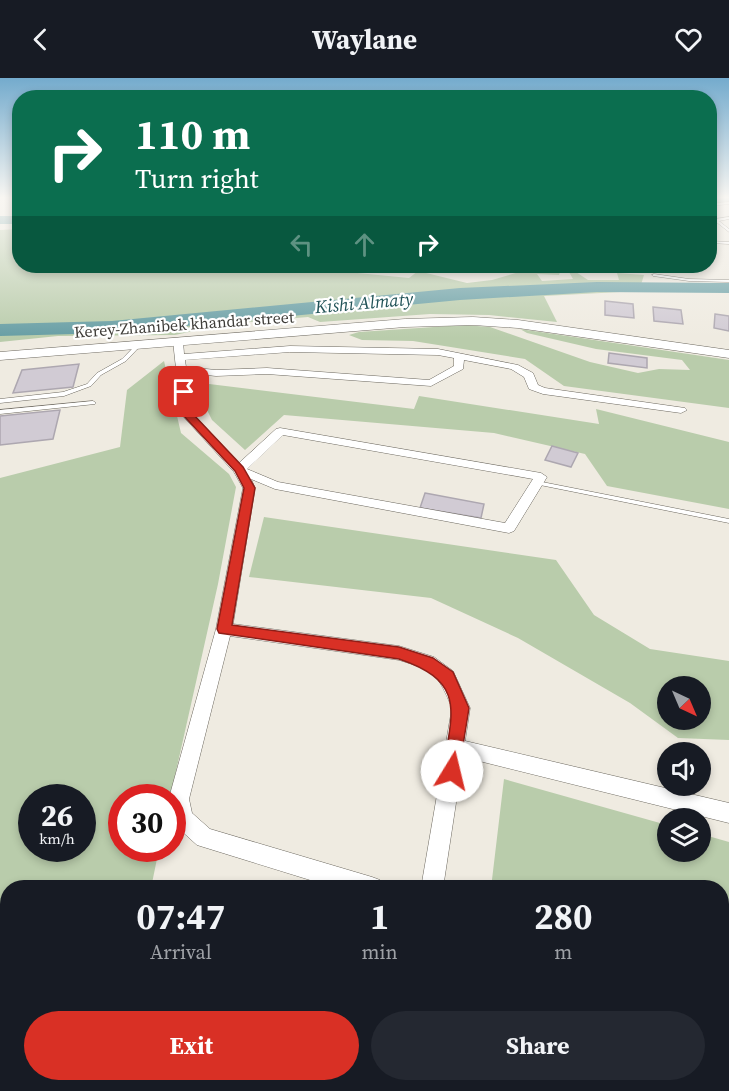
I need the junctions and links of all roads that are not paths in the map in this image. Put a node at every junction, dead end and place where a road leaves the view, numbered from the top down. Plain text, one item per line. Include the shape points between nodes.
1 (654, 275) dead end
2 (729, 281) edge
3 (140, 344) junction
4 (729, 354) edge
5 (0, 356) edge
6 (180, 356) junction
7 (459, 357) junction
8 (0, 401) edge
9 (93, 403) dead end
10 (681, 410) dead end
11 (0, 412) edge
12 (239, 470) junction
13 (537, 483) junction
14 (729, 521) edge
15 (224, 629) junction
16 (455, 747) junction
17 (729, 813) edge
18 (345, 880) edge
19 (433, 880) edge

1 - 2 lane
3 - 5 main road, Kerey-Zhanibek khandar street
3 - 6 main road, Kerey-Zhanibek khandar street
3 - 8 lane via 88,385 64,394
4 - 6 main road, Kerey-Zhanibek khandar street via 473,321 405,323
6 - 7 street via 290,348 438,352
6 - 7 street via 216,373 267,370 431,383 459,367
6 - 12 street via 187,414
7 - 10 street via 514,367 529,375 533,387 543,391
9 - 11 lane
12 - 13 street via 280,431 541,477
12 - 13 street via 274,485 509,528
12 - 15 street via 249,488
13 - 14 lane
15 - 16 street via 399,653 428,662 447,676 461,708
15 - 18 street via 189,751 179,799 183,819 204,838
16 - 17 street
16 - 19 street

